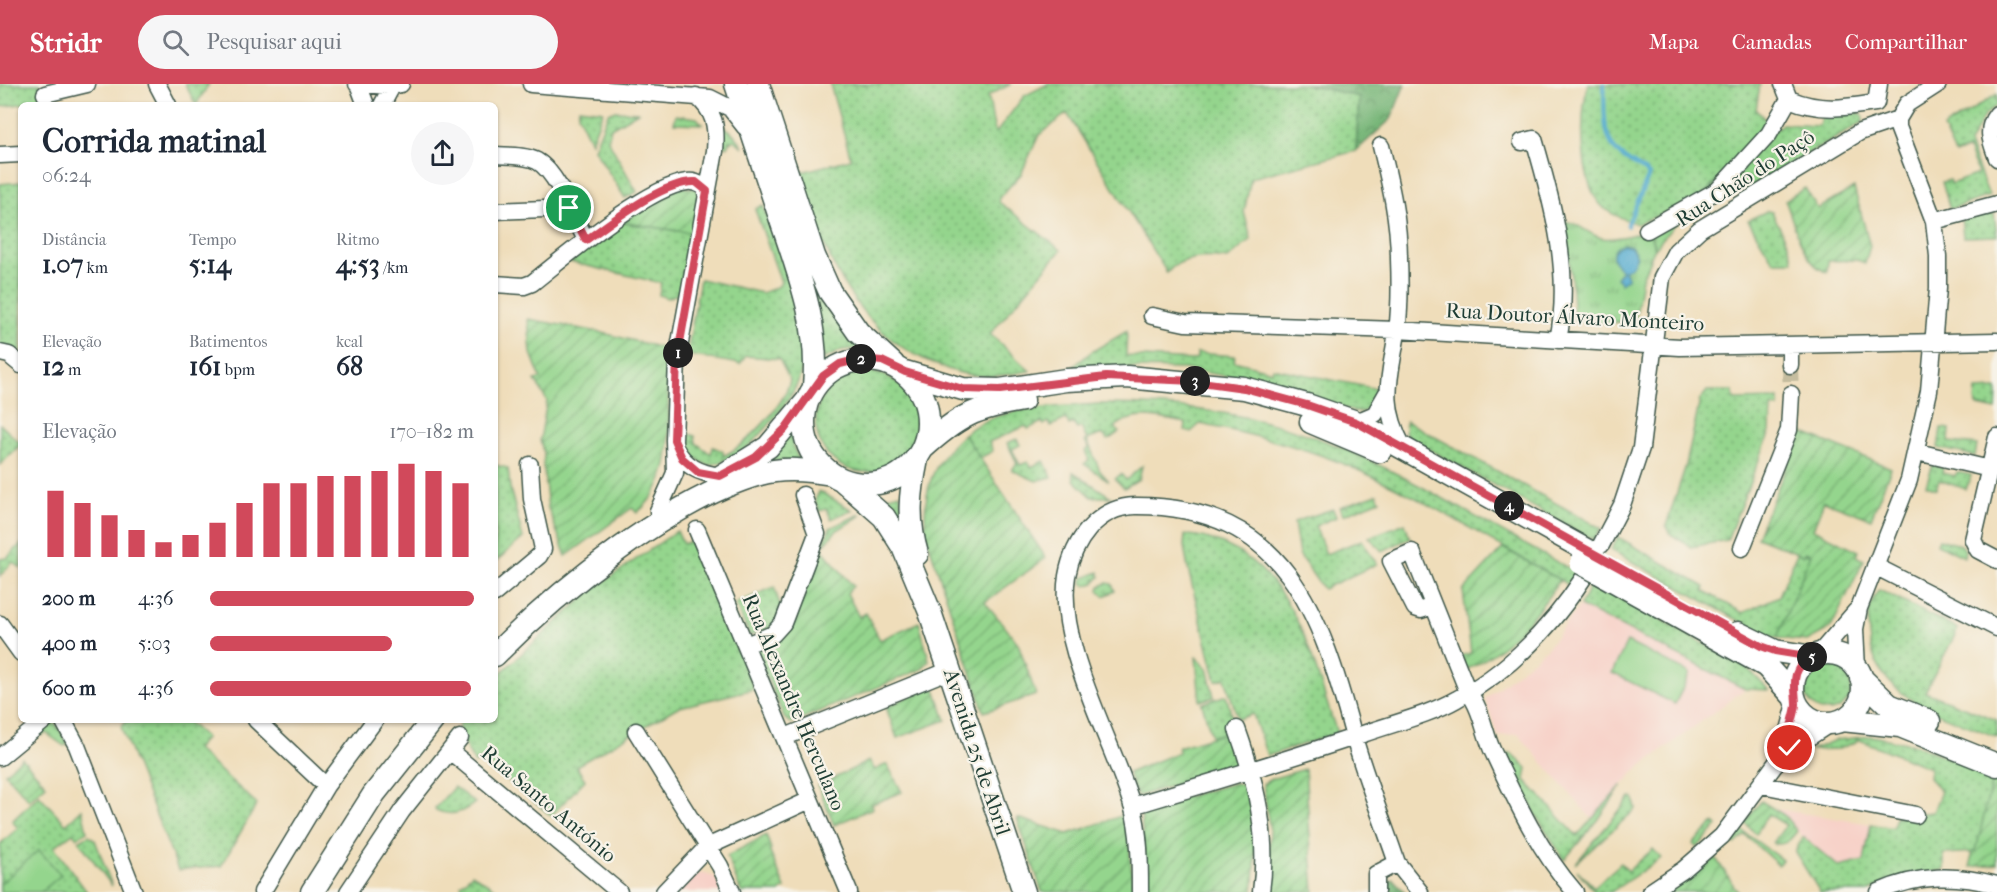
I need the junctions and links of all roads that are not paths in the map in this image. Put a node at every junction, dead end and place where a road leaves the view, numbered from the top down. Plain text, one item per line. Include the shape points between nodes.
1 (87, 84) edge
2 (157, 84) edge
3 (357, 84) edge
4 (531, 84) edge
5 (736, 84) edge
6 (758, 84) edge
7 (1879, 84) edge
8 (1938, 84) edge
9 (397, 85) edge
10 (1786, 91) edge
11 (45, 94) dead end
12 (696, 96) junction
13 (166, 102) edge
14 (365, 102) edge
15 (384, 102) edge
16 (1876, 103) junction
17 (1997, 114) edge
18 (1899, 118) junction
19 (754, 140) junction
20 (1522, 142) dead end
21 (1382, 146) dead end
22 (18, 154) edge
23 (0, 155) edge
24 (498, 155) edge
25 (1997, 158) edge
26 (707, 198) junction
27 (1997, 204) edge
28 (569, 208) junction
29 (498, 211) edge
30 (1934, 221) junction
31 (1647, 230) dead end
32 (586, 240) junction
33 (498, 284) edge
34 (1152, 316) dead end
35 (1397, 330) junction
36 (1558, 340) junction
37 (1997, 341) edge
38 (1934, 342) junction
39 (1790, 346) junction
40 (1654, 347) junction
41 (0, 353) edge
42 (18, 362) edge
43 (1790, 365) tunnel mouth
44 (901, 369) junction
45 (1387, 392) junction
46 (810, 394) junction
47 (1791, 394) tunnel mouth
48 (1356, 422) junction
49 (1997, 437) edge
50 (674, 445) junction
51 (1403, 447) junction
52 (1917, 452) junction
53 (919, 454) junction
54 (530, 465) dead end
55 (1990, 469) junction
56 (720, 476) junction
57 (837, 477) junction
58 (802, 495) dead end
59 (658, 511) junction
60 (697, 530) dead end
61 (1742, 548) dead end
62 (1997, 560) edge
63 (1593, 561) junction
64 (1875, 566) junction
65 (498, 589) edge
66 (1433, 606) dead end
67 (1859, 608) junction
68 (930, 612) junction
69 (0, 624) edge
70 (1997, 628) edge
71 (498, 636) edge
72 (1856, 639) junction
73 (747, 645) junction
74 (18, 649) edge
75 (498, 652) edge
76 (1815, 656) junction
77 (950, 670) junction
78 (1859, 674) junction
79 (1468, 692) junction
80 (1795, 700) junction
81 (1907, 713) junction
82 (1837, 722) junction
83 (65, 723) edge
84 (73, 723) edge
85 (259, 723) edge
86 (373, 723) edge
87 (416, 723) edge
88 (431, 723) edge
89 (31, 727) edge
90 (1237, 729) dead end
91 (636, 731) dead end
92 (785, 736) junction
93 (1354, 737) junction
94 (77, 746) junction
95 (1997, 749) edge
96 (1783, 754) junction
97 (0, 757) edge
98 (1997, 765) edge
99 (1252, 770) junction
100 (1762, 785) junction
101 (326, 786) junction
102 (810, 800) junction
103 (1132, 807) junction
104 (1916, 815) dead end
105 (707, 847) junction
106 (1397, 863) junction
107 (1930, 885) edge
108 (1997, 885) edge
109 (134, 892) edge
110 (262, 892) edge
111 (300, 892) edge
112 (312, 892) edge
113 (348, 892) edge
114 (619, 892) edge
115 (664, 892) edge
116 (732, 892) edge
117 (849, 892) edge
118 (1024, 892) edge
119 (1140, 892) edge
120 (1261, 892) edge
121 (1376, 892) edge
122 (1419, 892) edge
123 (1575, 892) edge
124 (1650, 892) edge
125 (1880, 892) edge

1 - 11 street
2 - 13 street
3 - 9 street
3 - 14 street
4 - 12 street
5 - 19 main road
6 - 44 main road via 814,256 830,292 858,332
7 - 16 street
8 - 18 street via 1907,104
9 - 15 street
10 - 16 street via 1817,108
10 - 31 street via 1768,134 1718,190
12 - 19 street via 730,108
12 - 26 street via 712,111 716,121
16 - 18 street
17 - 25 street via 1989,136
18 - 30 street via 1900,135
18 - 40 street, Rua Chão do Paçô via 1860,132 1686,241 1662,277
19 - 46 main road via 813,330 816,354
20 - 36 street via 1534,139 1551,201 1564,291
21 - 35 street via 1397,219
22 - 23 street
24 - 28 street via 529,158 542,165
26 - 32 street via 705,188 696,182 683,183 658,194
26 - 50 street via 677,359
27 - 30 street
28 - 29 street
28 - 32 street
30 - 38 street via 1938,288
32 - 33 street via 532,284
34 - 35 street, Rua Doutor Álvaro Monteiro via 1185,322
35 - 36 street, Rua Doutor Álvaro Monteiro
35 - 45 street
36 - 40 street, Rua Doutor Álvaro Monteiro
37 - 38 street, Rua Doutor Álvaro Monteiro
38 - 39 street, Rua Doutor Álvaro Monteiro
38 - 52 street
39 - 40 street, Rua Doutor Álvaro Monteiro
39 - 43 street
40 - 63 street, Rua Chão do Paçô via 1641,448 1625,497
41 - 42 street
44 - 46 main road via 882,361 860,359 840,364 823,376
44 - 48 main road via 949,386 978,390 1106,377 1194,381 1244,388
44 - 53 main road via 924,398 928,416 927,435
45 - 48 street via 1375,414
45 - 51 street via 1389,414
46 - 56 main road via 768,447
46 - 57 main road via 804,430 808,447
47 - 61 street via 1789,430
48 - 51 main road
49 - 55 street
50 - 56 street via 694,470
50 - 59 street via 675,473
51 - 63 main road
52 - 55 street
52 - 64 street
53 - 57 main road via 892,479 872,484
53 - 63 main road via 948,425 970,412 1012,402 1067,394 1138,392 1241,402 1361,441
53 - 68 main road, Avenida 25 de Abril via 908,510
54 - 65 street via 532,499 543,549
55 - 62 street via 1973,540 1978,550
56 - 59 main road
57 - 68 main road, Avenida 25 de Abril via 869,502 896,535
57 - 75 main road via 805,470 761,474 690,505 577,581
58 - 73 street via 817,534 783,623 773,634
59 - 71 main road via 584,563
60 - 73 street, Rua Alexandre Herculano
63 - 76 main road via 1761,646
63 - 79 street, Rua Chão do Paçô via 1552,621 1532,642
63 - 80 main road via 1766,666
64 - 67 street
64 - 70 street
66 - 79 street
67 - 72 street
67 - 76 street
68 - 77 main road, Avenida 25 de Abril
69 - 74 street
72 - 78 street
72 - 81 street via 1865,666 1876,682
73 - 92 street, Rua Alexandre Herculano
76 - 78 main road via 1838,655
76 - 80 main road via 1796,675
77 - 92 street
77 - 118 main road, Avenida 25 de Abril
78 - 81 main road via 1889,705
78 - 82 main road via 1859,705
79 - 93 street, Rua Chão do Paçô via 1445,705
79 - 123 street via 1475,700 1491,749 1524,817 1557,871
80 - 82 main road via 1812,720
80 - 96 street
81 - 95 main road
82 - 96 street
82 - 98 main road via 1900,726
83 - 94 street
84 - 94 street
85 - 101 street
86 - 101 street
87 - 111 main road via 365,788
88 - 112 main road via 374,794
89 - 97 street
90 - 99 street
91 - 105 street
92 - 102 street, Rua Alexandre Herculano
93 - 99 street, Rua Chão do Paçô
93 - 103 street via 1317,622 1307,599 1278,559 1249,537 1204,517 1146,506 1119,509 1094,523 1079,541 1069,565 1066,601 1079,662
93 - 106 street
94 - 109 street
96 - 100 street
99 - 103 street, Rua Chão do Paçô
99 - 120 street via 1263,830
100 - 104 street
100 - 124 street via 1710,849
101 - 110 street
102 - 105 street
102 - 117 street, Rua Alexandre Herculano
103 - 119 street
105 - 115 street
105 - 116 street
106 - 121 street via 1376,874
106 - 122 street
107 - 108 street via 1963,877
107 - 125 street via 1906,882
113 - 114 street, Rua Santo António via 402,812 455,744

